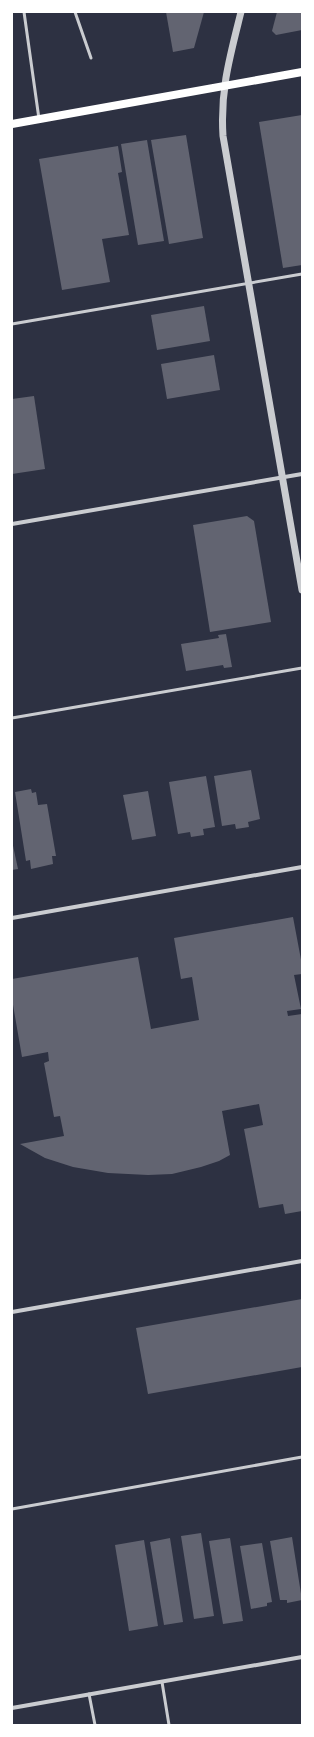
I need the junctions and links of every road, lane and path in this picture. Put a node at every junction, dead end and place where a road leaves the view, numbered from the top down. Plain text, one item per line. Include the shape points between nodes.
1 (24, 12) edge
2 (75, 12) edge
3 (241, 12) edge
4 (91, 58) dead end
5 (302, 72) edge
6 (223, 86) junction
7 (39, 119) junction
8 (12, 124) edge
9 (302, 274) edge
10 (249, 283) junction
11 (12, 324) edge
12 (302, 474) edge
13 (282, 478) junction
14 (12, 524) edge
15 (302, 590) edge
16 (302, 668) edge
17 (12, 718) edge
18 (302, 867) edge
19 (12, 918) edge
20 (302, 1261) edge
21 (12, 1312) edge
22 (302, 1457) edge
23 (12, 1509) edge
24 (302, 1657) edge
25 (162, 1682) junction
26 (89, 1694) junction
27 (12, 1708) edge
28 (95, 1725) edge
29 (169, 1725) edge

1 - 7 lane
2 - 4 lane
3 - 6 street
5 - 6 main road
6 - 7 main road
6 - 10 street via 223,136
7 - 8 main road
9 - 10 lane
10 - 11 lane
10 - 13 street
12 - 13 street
13 - 14 street
13 - 15 street
16 - 17 lane
18 - 19 street
20 - 21 street
22 - 23 lane
24 - 25 street
25 - 26 street
25 - 29 lane
26 - 27 street
26 - 28 lane

